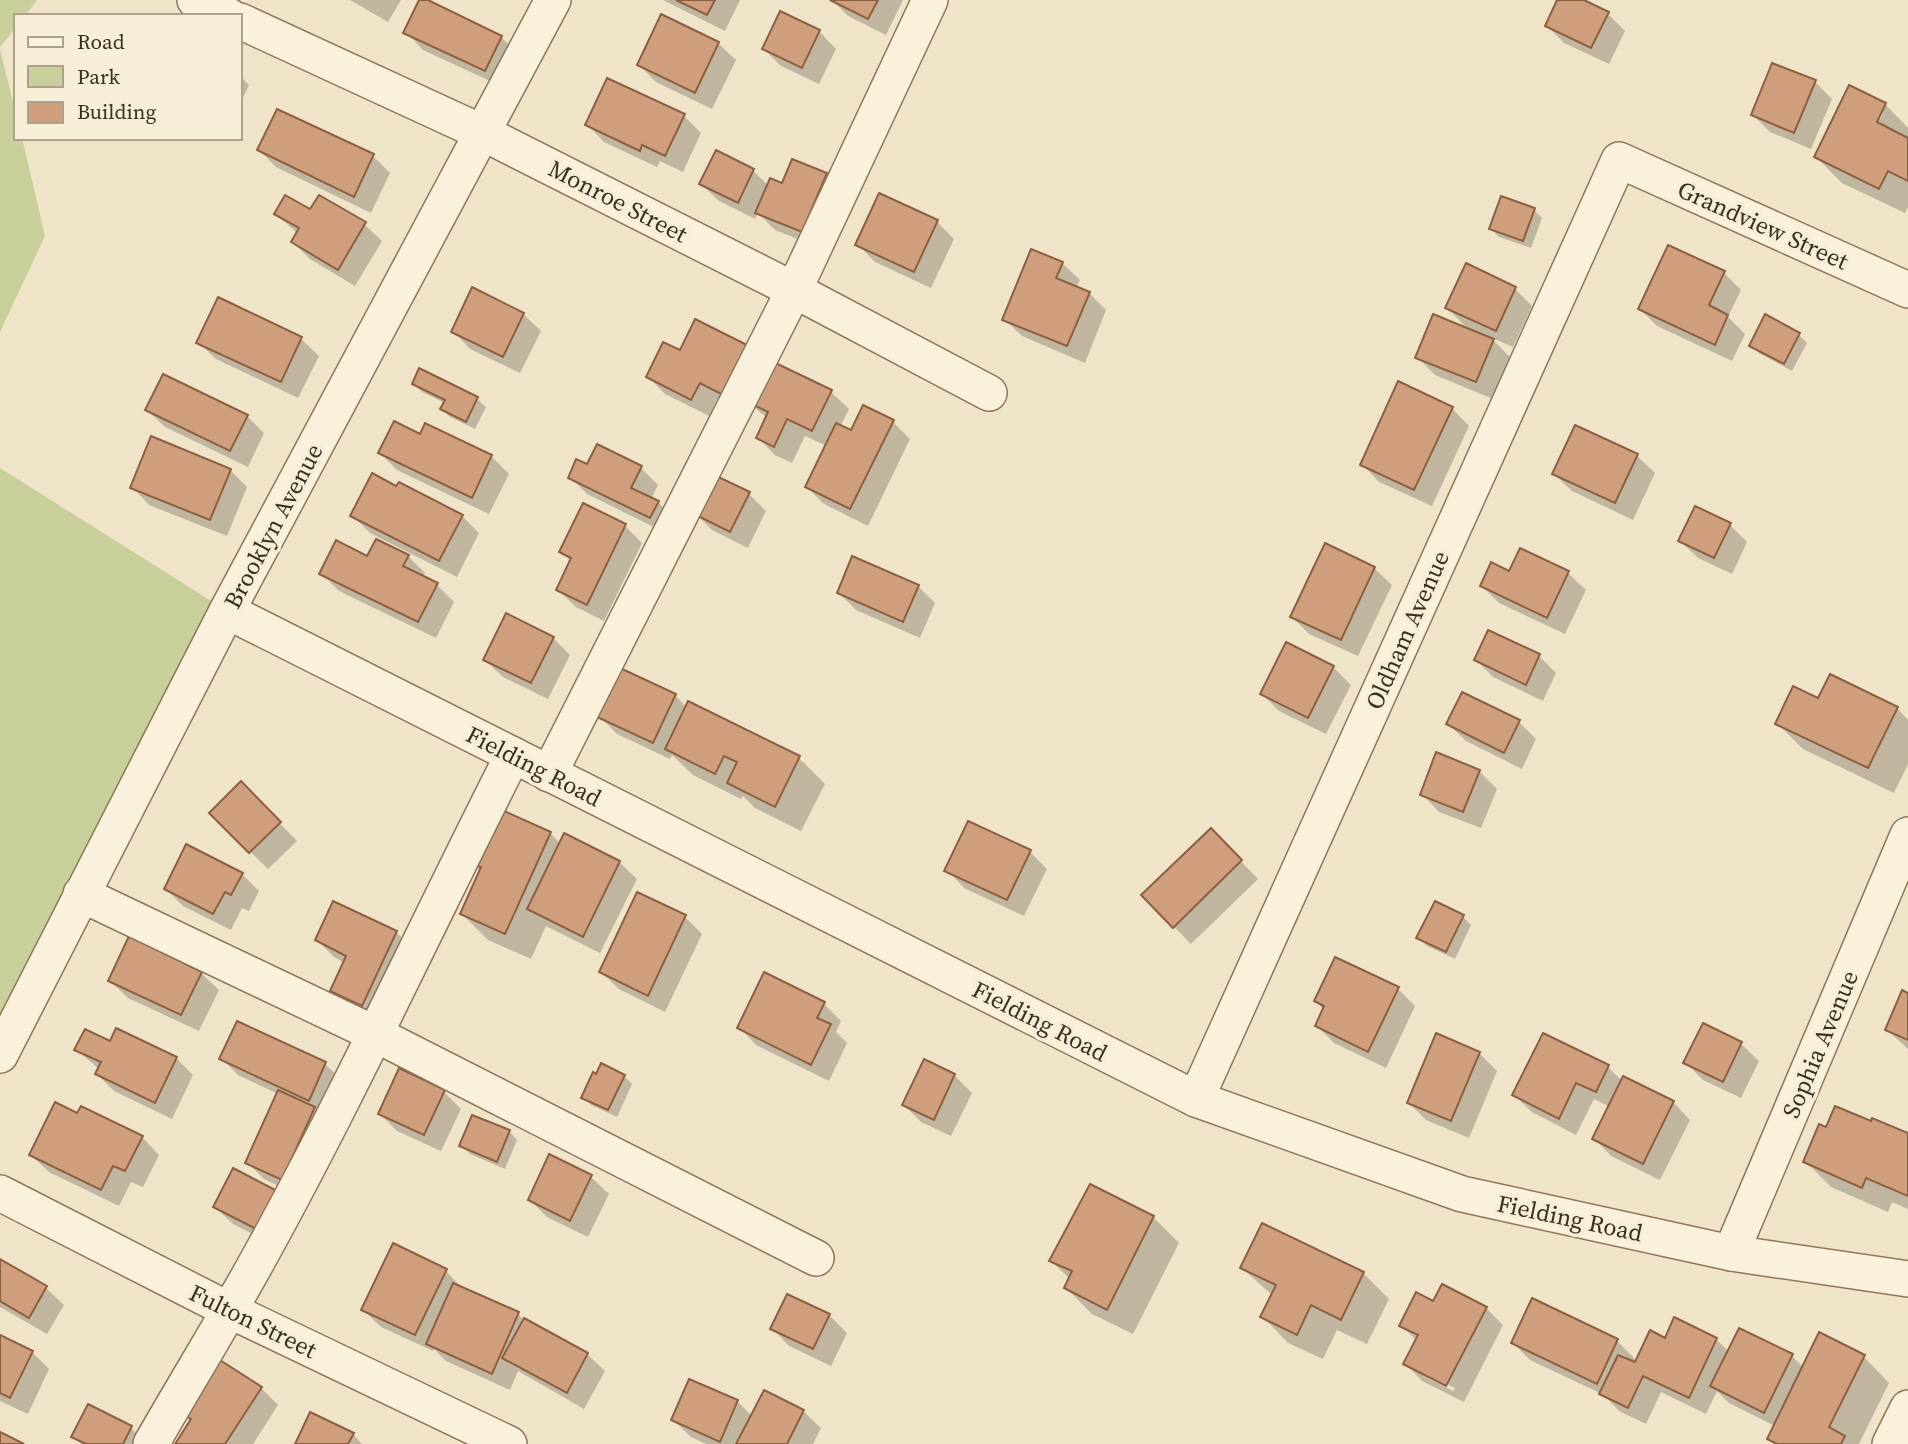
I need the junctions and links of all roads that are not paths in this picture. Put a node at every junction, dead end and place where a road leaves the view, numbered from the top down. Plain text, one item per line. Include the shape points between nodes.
1 (195, 0) edge
2 (552, 0) edge
3 (930, 0) edge
4 (225, 14) edge
5 (242, 22) edge
6 (483, 133) junction
7 (1619, 160) joint
8 (794, 290) junction
9 (1908, 290) edge
10 (989, 393) dead end
11 (227, 611) junction
12 (513, 755) junction
13 (550, 774) junction
14 (1908, 835) edge
15 (81, 894) junction
16 (375, 1034) junction
17 (0, 1055) edge
18 (1196, 1100) junction
19 (0, 1193) edge
20 (1731, 1253) junction
21 (816, 1258) dead end
22 (1908, 1279) edge
23 (229, 1310) junction
24 (1908, 1408) edge
25 (151, 1444) edge
26 (509, 1444) edge
27 (1890, 1444) edge

1 - 4 street
2 - 6 street, Brooklyn Avenue
3 - 8 street
5 - 6 street, Monroe Street
6 - 8 street, Monroe Street
6 - 11 street, Brooklyn Avenue
7 - 9 street, Grandview Street
7 - 18 street, Oldham Avenue
8 - 10 street, Monroe Street
8 - 13 street
11 - 12 street, Fielding Road
11 - 15 street, Brooklyn Avenue
12 - 13 street, Fielding Road
12 - 16 street
13 - 18 street, Fielding Road
14 - 20 street, Sophia Avenue
15 - 16 street
15 - 17 street, Brooklyn Avenue
16 - 21 street
16 - 23 street
18 - 20 street, Fielding Road via 1462,1194
19 - 23 street, Fulton Street
20 - 22 street, Fielding Road
23 - 25 street
23 - 26 street, Fulton Street
24 - 27 street

